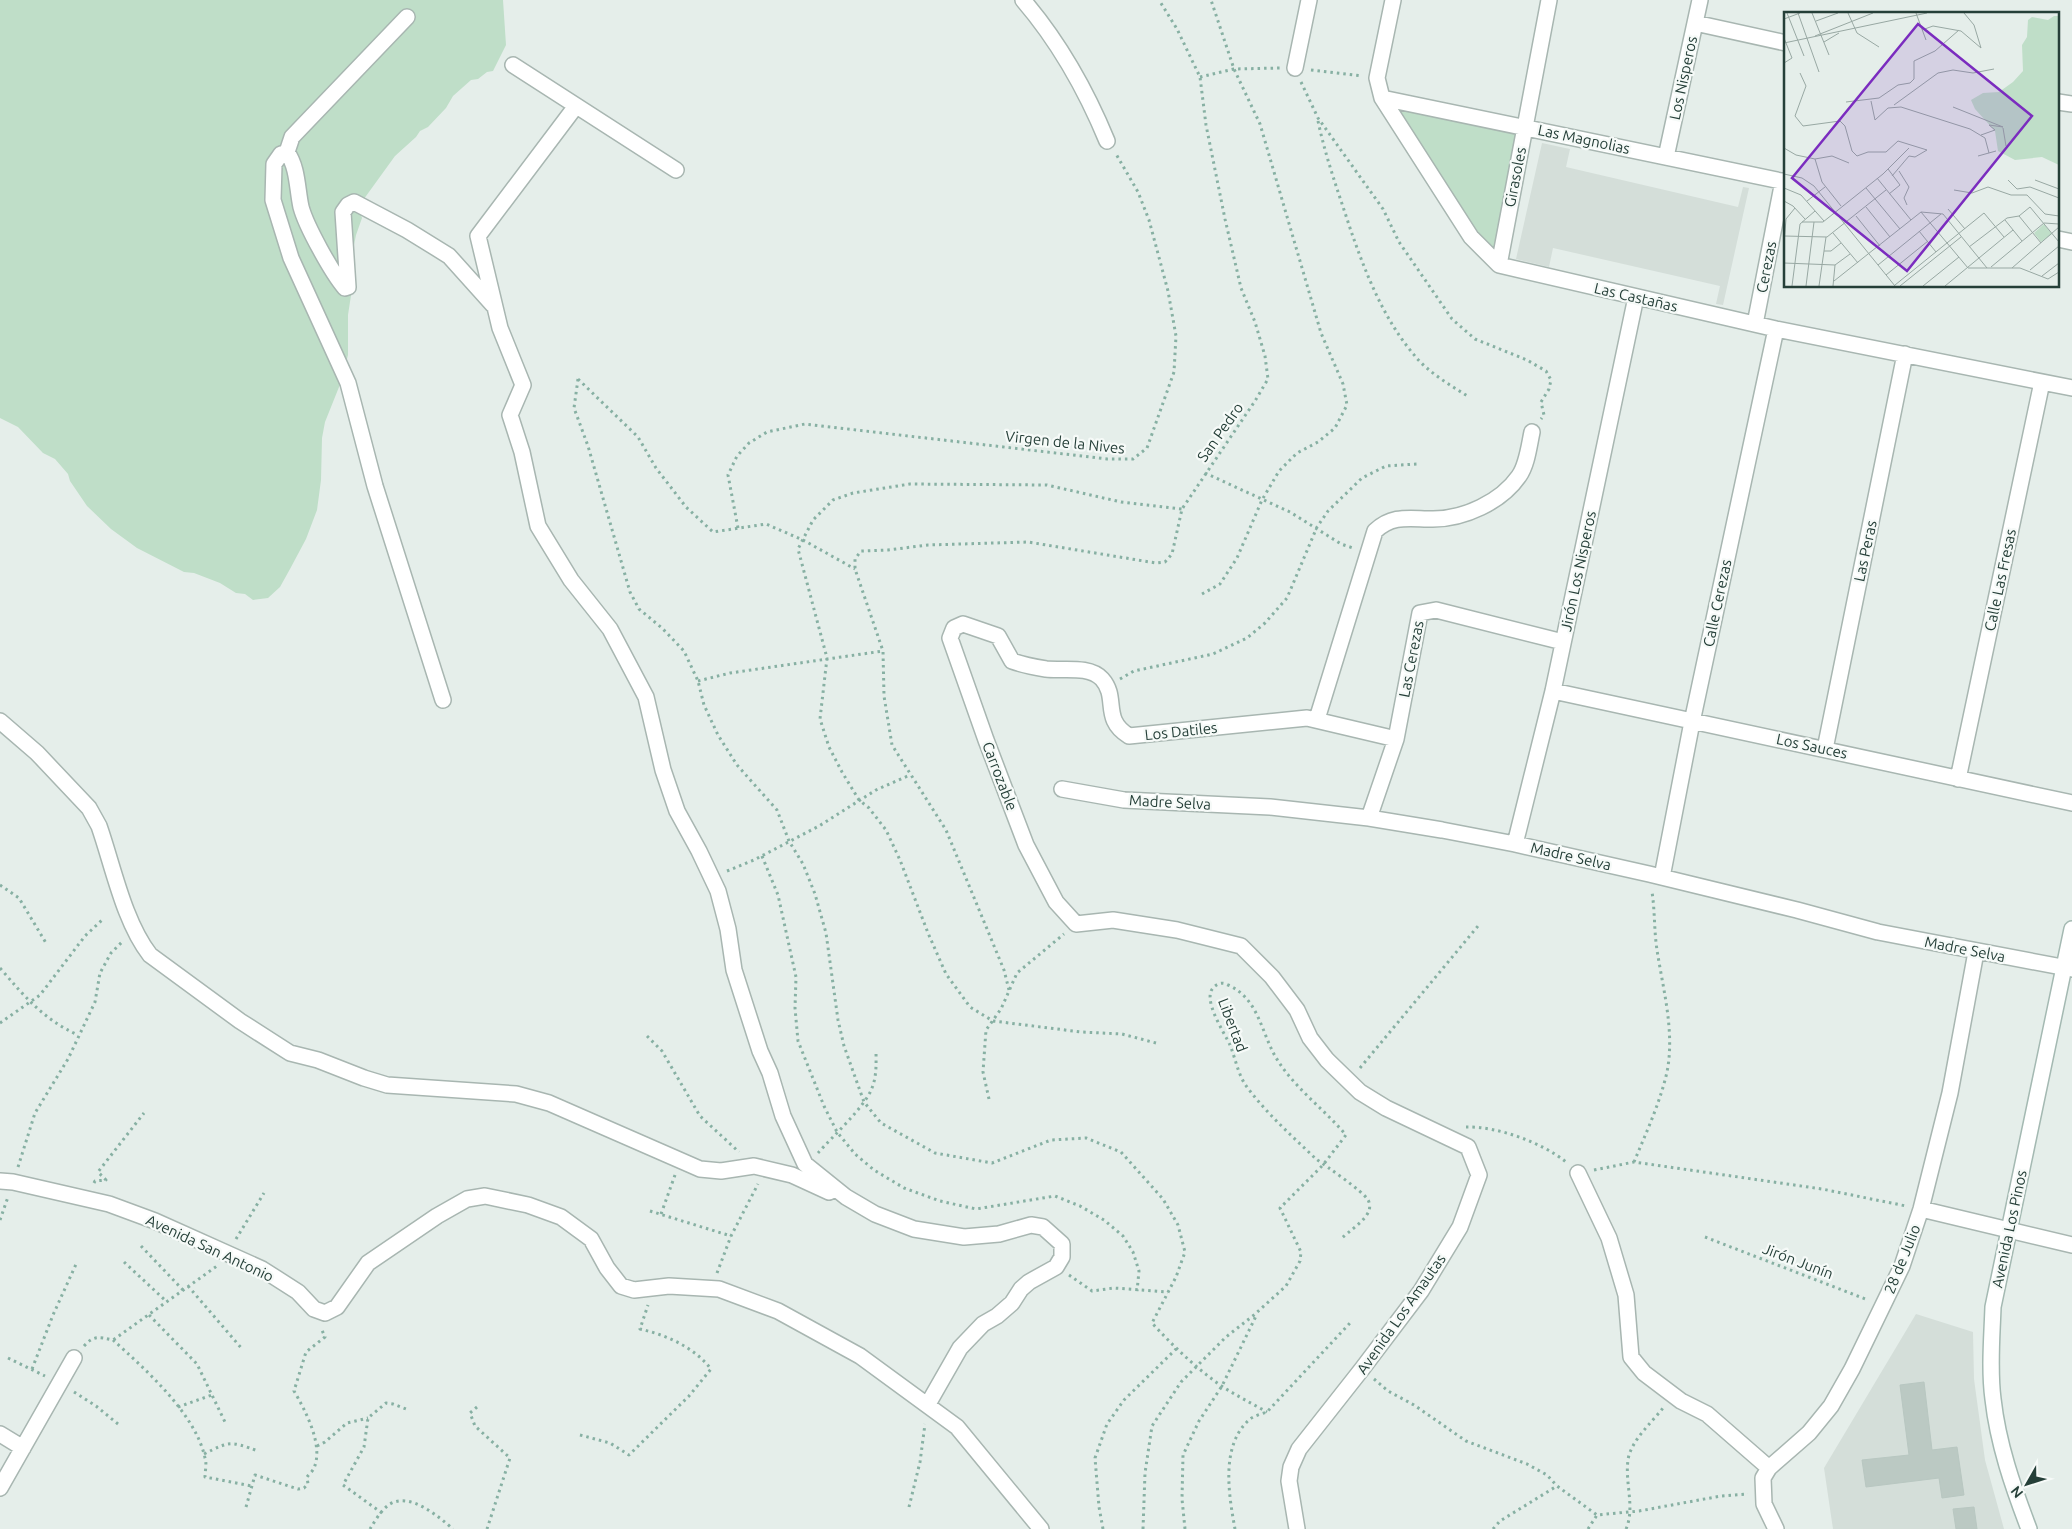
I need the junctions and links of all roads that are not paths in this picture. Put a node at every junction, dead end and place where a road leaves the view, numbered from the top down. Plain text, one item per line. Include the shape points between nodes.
1 (1023, 0) edge
2 (1309, 0) edge
3 (1393, 0) edge
4 (1549, 0) edge
5 (1700, 0) edge
6 (406, 17) dead end
7 (1695, 23) junction
8 (1784, 43) edge
9 (513, 65) dead end
10 (1295, 68) road end
11 (1382, 98) junction
12 (576, 106) junction
13 (1525, 127) junction
14 (1107, 141) road end
15 (287, 152) junction
16 (1666, 156) junction
17 (676, 170) dead end
18 (1784, 182) edge
19 (1499, 265) junction
20 (1636, 297) junction
21 (494, 306) junction
22 (1755, 324) junction
23 (1776, 329) junction
24 (1905, 354) junction
25 (2042, 382) junction
26 (2072, 388) edge
27 (1532, 432) road end
28 (963, 624) joint
29 (1563, 642) junction
30 (1553, 691) junction
31 (443, 700) dead end
32 (1317, 719) junction
33 (0, 721) edge
34 (1692, 722) junction
35 (1396, 739) junction
36 (1825, 749) junction
37 (1958, 779) junction
38 (1062, 789) dead end
39 (2072, 804) edge
40 (1369, 818) junction
41 (1515, 844) junction
42 (1656, 876) junction
43 (1076, 924) joint
44 (2072, 929) edge
45 (1976, 952) junction
46 (2068, 969) edge
47 (1578, 1173) road end
48 (7, 1182) edge
49 (1921, 1209) junction
50 (875, 1214) junction
51 (2009, 1230) junction
52 (2072, 1245) edge
53 (74, 1358) road end
54 (928, 1404) junction
55 (0, 1434) edge
56 (23, 1448) junction
57 (1768, 1468) junction
58 (0, 1488) edge
59 (1041, 1529) edge
60 (1297, 1529) edge
61 (1776, 1529) edge
62 (2030, 1529) edge

1 - 14 street via 1073,70
2 - 10 street
3 - 11 street via 1377,78
4 - 13 street, Girasoles
5 - 7 street, Los Nisperos
6 - 15 street via 292,137
7 - 8 street
7 - 16 street, Los Nisperos
9 - 12 street
11 - 13 street, Las Magnolias
11 - 19 street via 1471,237
12 - 17 street
12 - 21 street via 478,236
13 - 16 street, Las Magnolias
13 - 19 street, Girasoles
15 - 21 street via 292,160 306,220 345,288 348,287 343,212 354,202 449,256
15 - 31 street via 281,154 274,164 273,200 291,258 348,383 375,486
16 - 18 street, Las Magnolias
18 - 22 street, Cerezas
19 - 20 street, Las Castañas
20 - 22 street, Las Castañas
20 - 29 street, Jirón Los Nisperos
21 - 50 street via 524,386 510,414 538,526 570,580 610,629 646,697 663,770 677,811 718,891 734,970 783,1116 805,1164 846,1197
22 - 23 street, Las Castañas
23 - 24 street, Las Castañas
23 - 34 street, Calle Cerezas
24 - 25 street, Las Castañas
24 - 36 street, Las Peras
25 - 26 street, Las Castañas
25 - 37 street, Calle Las Fresas
27 - 32 street via 1520,475 1498,498 1477,510 1434,520 1395,519 1375,531
28 - 32 street, Los Datiles via 998,636 1012,661 1026,666 1090,672 1101,679 1107,687 1113,718 1119,730 1130,736 1275,720
28 - 43 street, Carrozable via 954,628 950,638 986,740 1026,845 1056,902
29 - 30 street, Jirón Los Nisperos
29 - 35 street, Las Cerezas via 1436,610 1420,613
30 - 34 street, Los Sauces
30 - 41 street, Jirón Los Nisperos
32 - 35 street, Los Datiles
33 - 50 street via 15,732 89,808 100,826 130,918 140,942 150,955 187,984 290,1053 388,1085 516,1094 549,1103 700,1169 760,1167 792,1175
34 - 36 street, Los Sauces
34 - 42 street, Calle Cerezas
35 - 40 street, Las Cerezas
36 - 37 street, Los Sauces
37 - 39 street, Los Sauces
38 - 40 street, Madre Selva via 1124,800 1270,807
40 - 41 street, Madre Selva
41 - 42 street, Madre Selva
42 - 45 street, Madre Selva via 1878,932
43 - 60 street, Avenida Los Amautas via 1113,920 1177,930 1241,946 1272,977 1297,1010 1310,1038 1327,1060 1360,1092 1468,1147 1479,1175 1460,1227 1421,1291 1299,1449 1291,1467 1290,1493
44 - 46 street, Avenida Los Pinos
45 - 46 street, Madre Selva
45 - 49 street, 28 de Julio via 1950,1093
46 - 51 street, Avenida Los Pinos
47 - 57 street via 1609,1238 1626,1295 1630,1357 1673,1396 1707,1414
48 - 54 street, Avenida San Antonio via 96,1201 155,1221 262,1269 298,1292 314,1310 326,1313 337,1307 368,1263 437,1216 467,1200 485,1196 528,1205 561,1217 591,1239 621,1286 634,1290 669,1286 719,1289 778,1311 860,1356
49 - 51 street
49 - 57 street, 28 de Julio via 1902,1266 1831,1406 1809,1432
50 - 54 street via 914,1230 964,1237 999,1234 1031,1225 1043,1227 1062,1244 1062,1257 1056,1267 1029,1282 1012,1303 983,1324 960,1348
51 - 52 street
51 - 62 street, Avenida Los Pinos via 1993,1307 1992,1399 2004,1457
53 - 56 street
54 - 59 street via 957,1427
55 - 56 street
56 - 58 street
57 - 61 street via 1764,1478 1764,1504

